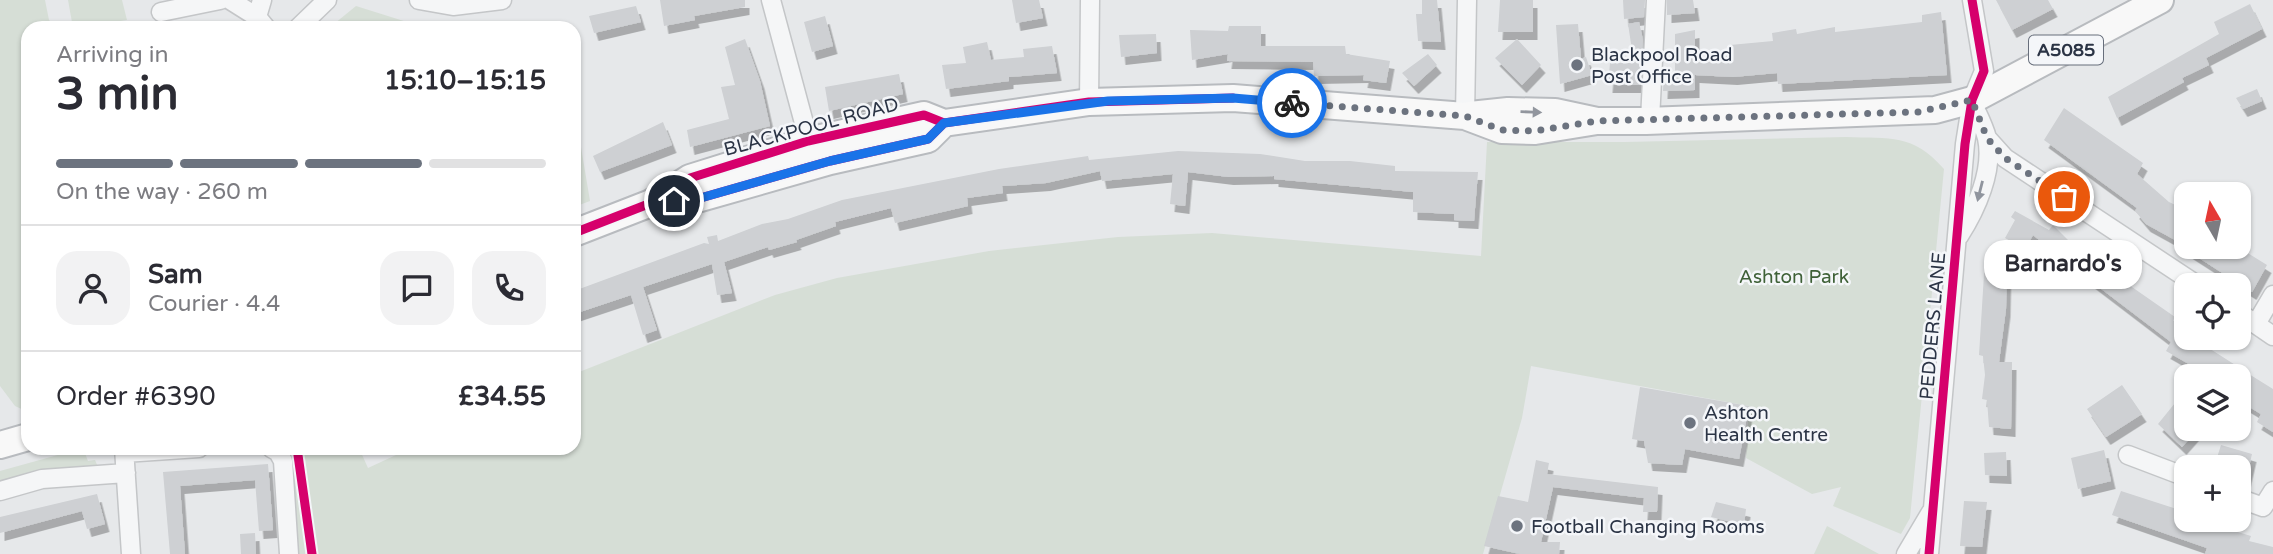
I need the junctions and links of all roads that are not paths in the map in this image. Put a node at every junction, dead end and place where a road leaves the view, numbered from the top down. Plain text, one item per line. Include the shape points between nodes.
1 (220, 0) edge
2 (230, 0) edge
3 (327, 0) edge
4 (419, 0) edge
5 (502, 0) edge
6 (771, 0) edge
7 (1090, 0) edge
8 (1467, 0) edge
9 (1656, 0) edge
10 (1972, 0) edge
11 (2160, 0) edge
12 (439, 2) edge
13 (161, 12) dead end
14 (262, 15) edge
15 (305, 21) edge
16 (1972, 100) junction
17 (1089, 103) junction
18 (1465, 116) junction
19 (1650, 120) junction
20 (1987, 138) junction
21 (812, 153) junction
22 (581, 230) edge
23 (1957, 239) junction
24 (2179, 273) edge
25 (2273, 295) edge
26 (2251, 321) edge
27 (2256, 324) junction
28 (2273, 336) edge
29 (21, 439) edge
30 (0, 445) edge
31 (124, 455) edge
32 (280, 455) edge
33 (2128, 455) dead end
34 (2174, 472) edge
35 (126, 473) junction
36 (0, 491) edge
37 (2273, 491) edge
38 (2251, 503) edge
39 (1934, 506) junction
40 (131, 554) edge
41 (289, 554) edge
42 (1906, 554) edge
43 (1929, 554) edge

1 - 13 street
2 - 14 street
3 - 15 street
4 - 12 street
5 - 12 street via 453,6
6 - 21 street
7 - 17 street
8 - 18 street
9 - 19 street
10 - 16 street via 1984,71
11 - 16 highway, BLACKPOOL ROAD / A5085
16 - 19 highway, BLACKPOOL ROAD / A5085 via 1918,112
16 - 20 street, PEDDERS LANE
16 - 23 street, PEDDERS LANE
17 - 18 highway, BLACKPOOL ROAD / A5085 via 1233,98
17 - 21 highway, BLACKPOOL ROAD / A5085 via 944,123 924,115
18 - 19 highway, BLACKPOOL ROAD / A5085 via 1502,130 1535,131 1597,121
20 -> 23 street, PEDDERS LANE via 1975,211
20 - 24 street via 2005,158
21 - 22 highway, BLACKPOOL ROAD / A5085 via 690,178 651,203
23 - 39 street, PEDDERS LANE
25 - 27 street
26 - 27 street
27 - 28 street
29 - 30 highway
31 - 35 street
32 - 41 street
33 - 34 street
35 - 36 street via 41,480
35 - 40 street
37 - 38 street via 2263,507
39 - 42 street
39 - 43 street, PEDDERS LANE

